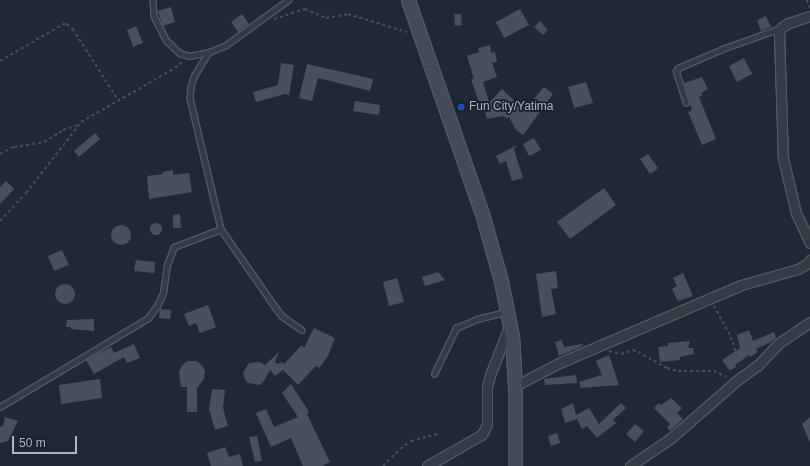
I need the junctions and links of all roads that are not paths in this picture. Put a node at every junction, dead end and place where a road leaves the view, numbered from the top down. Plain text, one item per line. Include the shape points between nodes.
1 (154, 0) edge
2 (288, 0) edge
3 (408, 0) edge
4 (810, 16) edge
5 (782, 27) junction
6 (209, 52) junction
7 (686, 103) dead end
8 (221, 229) junction
9 (810, 243) edge
10 (810, 260) edge
11 (507, 312) junction
12 (810, 322) edge
13 (509, 327) junction
14 (302, 330) dead end
15 (434, 374) dead end
16 (515, 386) junction
17 (0, 407) edge
18 (426, 466) edge
19 (515, 466) edge
20 (630, 466) edge

1 - 6 lane via 154,16 167,41 180,53 189,56
2 - 6 lane via 240,36
3 - 11 main road via 483,217
4 - 5 street
5 - 7 lane via 678,68 676,72
5 - 9 street via 779,33 783,158 796,213
6 - 8 lane via 194,77 190,98
8 - 14 lane via 282,316
8 - 17 lane via 174,247 167,265 163,293 148,318
10 - 16 street via 798,269 741,284 598,346
11 - 13 main road
11 - 15 lane via 477,319 456,328
12 - 20 street via 790,334 757,366 671,438
13 - 16 main road via 512,336
13 - 18 street via 487,387 487,424 484,432
16 - 19 main road

